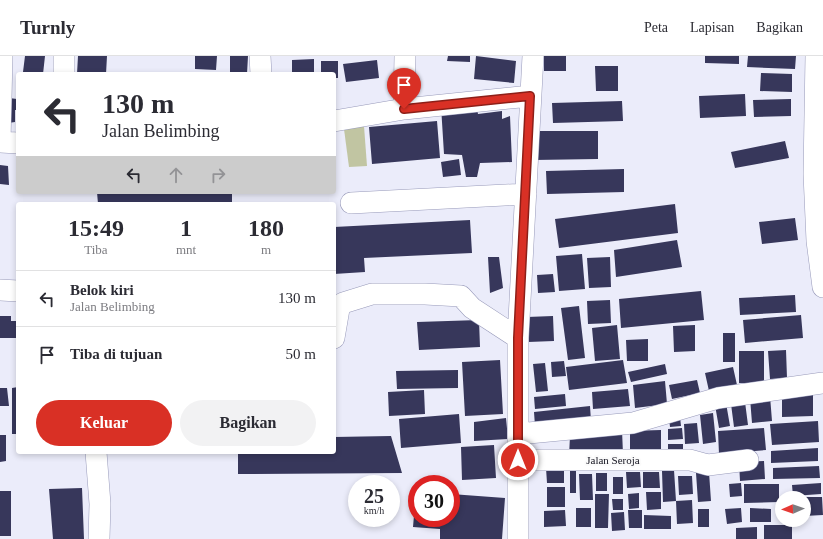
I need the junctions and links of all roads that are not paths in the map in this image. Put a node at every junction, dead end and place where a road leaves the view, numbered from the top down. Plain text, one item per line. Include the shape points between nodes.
1 (2, 56) edge
2 (64, 56) edge
3 (260, 56) edge
4 (405, 56) edge
5 (533, 56) edge
6 (816, 56) edge
7 (64, 72) edge
8 (261, 72) edge
9 (530, 96) junction
10 (404, 109) junction
11 (336, 121) edge
12 (0, 142) edge
13 (16, 143) edge
14 (526, 194) junction
15 (351, 203) dead end
16 (823, 287) edge
17 (0, 290) edge
18 (16, 291) edge
19 (336, 326) edge
20 (518, 338) junction
21 (823, 383) edge
22 (518, 434) junction
23 (96, 454) edge
24 (518, 460) junction
25 (748, 460) dead end
26 (99, 539) edge
27 (518, 539) edge

1 - 12 street
2 - 7 street
3 - 8 street
4 - 10 street
5 - 9 street
6 - 16 street via 814,174 817,241
9 - 10 street
9 - 14 street
10 - 11 street
12 - 13 street
14 - 15 street
14 - 20 street
17 - 18 street
19 - 20 street via 339,309 343,303 372,294 461,296 472,308
20 - 22 street
21 - 22 street via 718,398 633,423
22 - 24 street
23 - 26 street via 100,504
24 - 25 street, Jalan Seroja via 690,460 708,465
24 - 27 street

